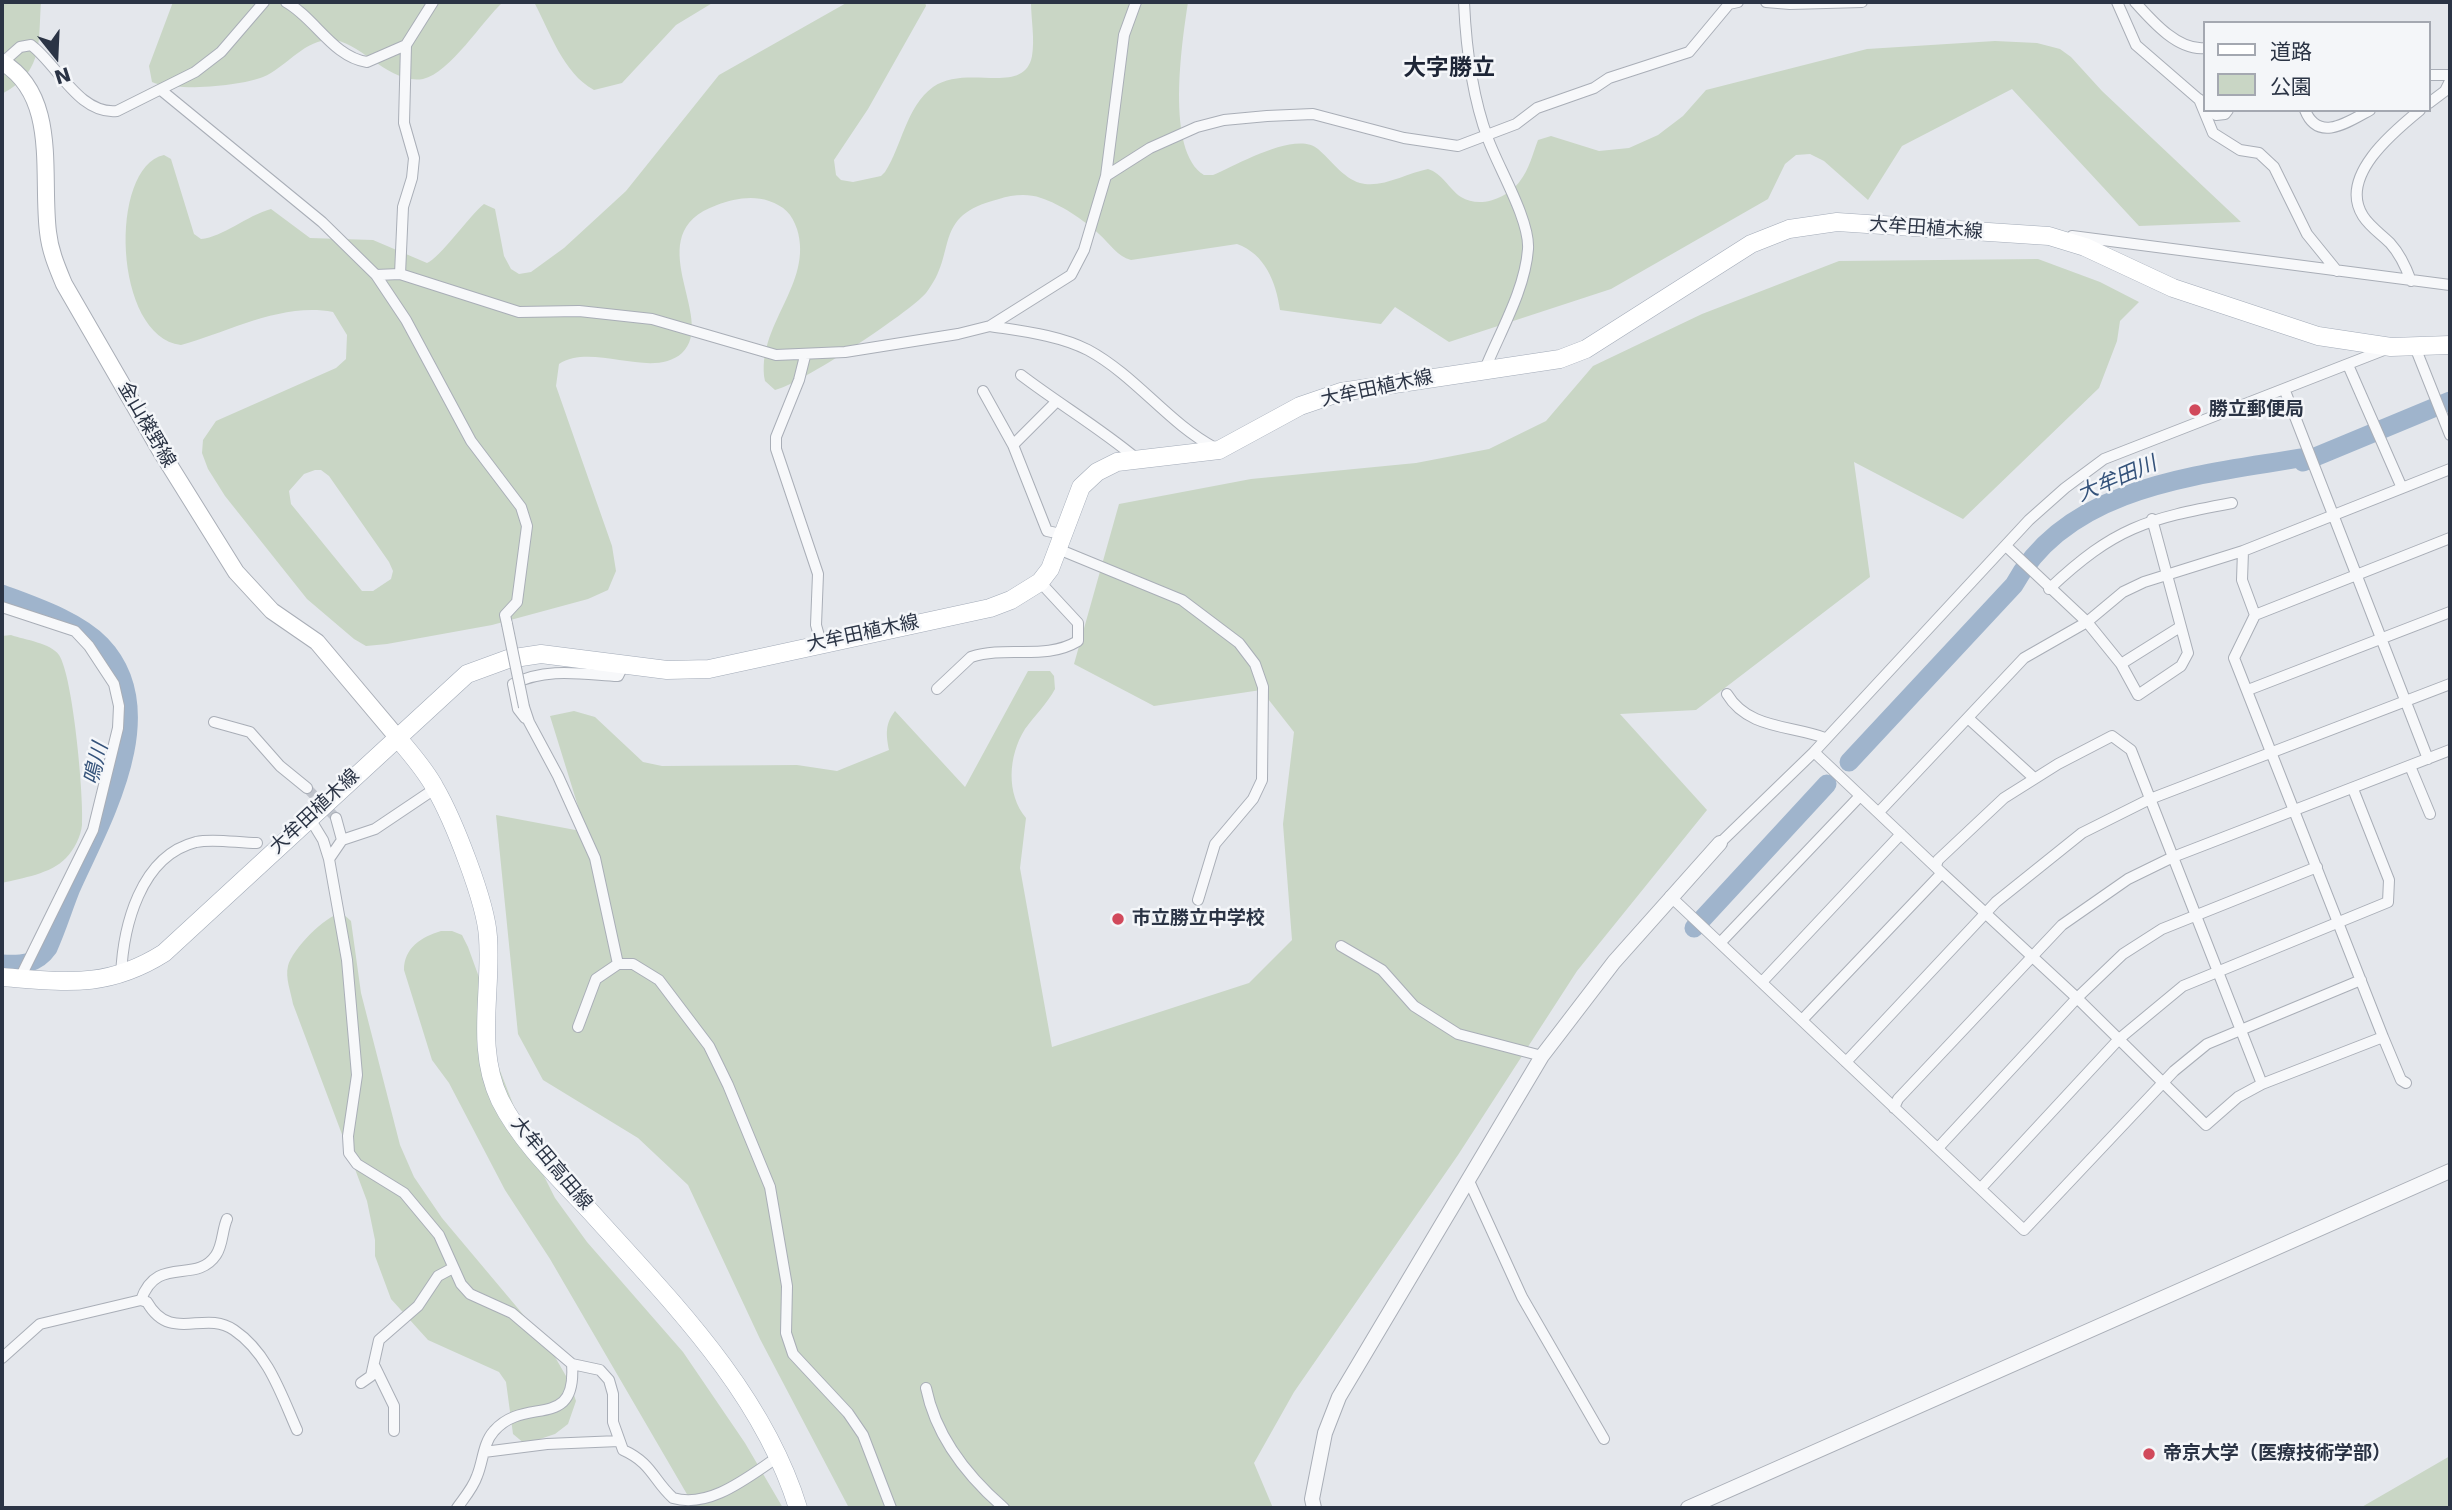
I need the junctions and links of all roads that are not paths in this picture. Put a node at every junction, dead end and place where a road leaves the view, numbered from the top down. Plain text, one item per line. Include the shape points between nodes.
1 (264, 2) edge
2 (286, 2) edge
3 (433, 2) edge
4 (1136, 2) edge
5 (1464, 2) edge
6 (1738, 2) edge
7 (1766, 2) edge
8 (1834, 2) edge
9 (1862, 2) edge
10 (2117, 2) edge
11 (2135, 2) edge
12 (406, 46) junction
13 (2204, 48) edge
14 (2, 62) edge
15 (2431, 75) edge
16 (2450, 75) edge
17 (2450, 81) edge
18 (161, 90) junction
19 (2202, 102) edge
20 (2431, 102) edge
21 (2206, 112) edge
22 (2306, 112) edge
23 (2366, 112) edge
24 (2416, 112) edge
25 (1487, 137) junction
26 (1106, 176) junction
27 (2014, 236) junction
28 (2337, 271) junction
29 (400, 274) junction
30 (376, 275) junction
31 (2411, 281) junction
32 (2450, 285) edge
33 (989, 326) junction
34 (2450, 345) edge
35 (2391, 347) junction
36 (2415, 347) junction
37 (805, 356) junction
38 (2348, 365) junction
39 (1485, 369) junction
40 (1021, 374) dead end
41 (983, 391) dead end
42 (2285, 391) junction
43 (1056, 402) junction
44 (2450, 435) edge
45 (1013, 444) junction
46 (1219, 450) junction
47 (1137, 458) junction
48 (2450, 469) edge
49 (2402, 488) junction
50 (2232, 503) dead end
51 (2334, 515) junction
52 (2152, 519) junction
53 (2450, 538) edge
54 (1059, 542) junction
55 (2006, 546) junction
56 (2243, 551) junction
57 (2168, 574) junction
58 (2357, 575) junction
59 (1040, 582) junction
60 (2049, 589) junction
61 (2, 607) edge
62 (2450, 612) edge
63 (2255, 615) junction
64 (2087, 622) junction
65 (2179, 627) junction
66 (2381, 639) junction
67 (821, 643) junction
68 (624, 664) junction
69 (2120, 664) junction
70 (2450, 684) edge
71 (937, 689) dead end
72 (2248, 690) junction
73 (1727, 694) dead end
74 (2406, 700) junction
75 (1968, 718) junction
76 (215, 722) dead end
77 (528, 722) junction
78 (397, 737) junction
79 (1825, 738) junction
80 (2450, 750) edge
81 (1814, 752) junction
82 (2273, 753) junction
83 (2428, 759) junction
84 (2410, 766) junction
85 (2034, 778) junction
86 (307, 788) tunnel mouth
87 (436, 788) junction
88 (2353, 789) junction
89 (1860, 796) junction
90 (2150, 799) junction
91 (2295, 811) junction
92 (1879, 812) junction
93 (2430, 814) dead end
94 (309, 817) junction
95 (336, 818) tunnel mouth
96 (1901, 834) junction
97 (342, 839) junction
98 (257, 843) dead end
99 (1720, 843) joint
100 (2173, 857) junction
101 (329, 859) junction
102 (2317, 867) junction
103 (1939, 870) junction
104 (1670, 896) junction
105 (1198, 900) dead end
106 (1985, 914) junction
107 (2195, 915) junction
108 (2340, 922) junction
109 (1720, 943) junction
110 (1341, 946) dead end
111 (2032, 957) junction
112 (618, 964) junction
113 (2218, 970) junction
114 (121, 976) junction
115 (2, 977) edge
116 (20, 978) junction
117 (2361, 980) junction
118 (1762, 982) junction
119 (2077, 998) junction
120 (1802, 1020) junction
121 (578, 1027) dead end
122 (2240, 1028) junction
123 (2383, 1037) junction
124 (2119, 1039) junction
125 (1542, 1056) junction
126 (1846, 1062) junction
127 (2163, 1082) junction
128 (2406, 1083) dead end
129 (2262, 1084) junction
130 (1894, 1108) junction
131 (1938, 1148) junction
132 (2450, 1171) edge
133 (1469, 1181) junction
134 (1981, 1188) junction
135 (227, 1219) dead end
136 (453, 1268) junction
137 (141, 1300) junction
138 (2, 1358) edge
139 (572, 1364) junction
140 (375, 1367) junction
141 (361, 1382) dead end
142 (926, 1388) dead end
143 (297, 1430) dead end
144 (394, 1431) dead end
145 (1604, 1439) dead end
146 (619, 1441) junction
147 (484, 1452) junction
148 (778, 1457) junction
149 (457, 1508) edge
150 (798, 1508) edge
151 (891, 1508) edge
152 (1004, 1508) edge
153 (1314, 1508) edge
154 (1688, 1508) edge

1 - 18 street via 221,52
2 - 12 street via 315,23 335,47 360,61
3 - 12 street
4 - 26 street via 1124,35
5 - 25 street via 1466,36
6 - 25 street via 1729,4 1689,52 1537,108
7 - 8 street
8 - 9 street
10 - 19 street via 2136,45
11 - 13 street via 2178,41
12 - 29 street via 404,124 414,158 402,207
14 - 18 street via 20,47 31,45 84,99 109,112
14 - 78 main road, 金山檪野線 via 30,85 41,115 52,255 64,284 160,450 236,572 272,611 317,642
15 - 16 street
17 - 20 street
18 - 30 street via 322,222
21 - 28 street via 2213,133 2240,150 2259,153 2274,167 2307,234
22 - 23 street via 2317,127 2335,129
24 - 31 street via 2374,151 2357,195 2362,214 2402,258
25 - 26 street via 1458,146 1404,138 1313,114 1241,118 1197,127 1150,148
25 - 39 street via 1511,190 1528,247 1523,275
26 - 33 street via 1084,250 1071,275
27 - 28 street via 2108,240
27 - 35 main road, 大牟田植木線 via 2049,236 2085,247 2173,288 2318,336
27 - 39 main road, 大牟田植木線 via 1837,222 1789,229 1751,244 1586,349 1560,359
28 - 31 street
29 - 30 street
29 - 37 street via 511,310 652,319 775,355
30 - 77 street, bridge via 432,363 471,442 521,507 527,526 517,601 505,615
31 - 32 street
33 - 37 street
33 - 46 street via 1032,332 1086,349 1194,437
34 - 36 main road, 大牟田植木線
35 - 36 main road, 大牟田植木線
35 - 38 street
36 - 44 street
37 - 67 street via 776,437 776,450 818,573 816,625
38 - 42 street
38 - 49 street
39 - 46 main road, 大牟田植木線 via 1341,392 1300,406
40 - 43 street
41 - 45 street
42 - 51 street
42 - 55 street via 2104,459 2065,488
43 - 45 street
43 - 47 street
45 - 54 street via 1046,531
46 - 47 main road, 大牟田植木線
47 - 54 main road, 大牟田植木線 via 1097,472 1081,487
48 - 49 street
49 - 51 street
50 - 52 street
51 - 56 street
51 - 58 street
52 - 57 street
52 - 60 street via 2094,548
53 - 58 street
54 - 59 main road, 大牟田植木線
54 - 105 street via 1182,600 1239,643 1255,664 1263,687 1262,780 1253,799 1215,845
55 - 60 street
55 - 79 street
56 - 57 street
56 - 63 street via 2242,580
57 - 64 street via 2123,592
57 - 65 street
58 - 63 street
58 - 66 street
59 - 67 main road, 大牟田植木線 via 990,608
59 - 71 street via 1077,622 1078,640 1043,653 971,657
60 - 64 street
61 - 116 street via 75,631 114,684 119,706 118,728 93,830
62 - 66 street
63 - 72 street via 2234,658
64 - 69 street
64 - 75 street via 2024,658
65 - 69 street
65 - 69 street via 2188,653 2181,666 2138,695
66 - 72 street
66 - 74 street
67 - 68 main road, 大牟田植木線 via 709,669
68 - 77 street via 618,676 557,672 530,675 513,684 517,709
68 - 78 main road, 大牟田植木線 via 541,654 508,659 467,674
70 - 74 street
72 - 82 street
73 - 79 street via 1762,723
74 - 82 street
74 - 83 street
75 - 85 street
75 - 92 street
76 - 86 street via 250,732
77 - 112 street via 594,858
78 - 87 main road, 大牟田高田線
78 - 94 main road, 大牟田植木線
79 - 81 street
80 - 83 street
81 - 89 street
81 - 99 street
82 - 90 street
82 - 91 street
83 - 84 street
84 - 88 street
84 - 93 street
85 - 90 street via 2112,736 2131,750
85 - 103 street via 1969,829 1938,860
87 - 97 street via 375,829
87 - 148 main road, 大牟田高田線 via 479,898 488,935 485,1030 499,1098 536,1151 737,1382
88 - 91 street
88 - 108 street via 2389,880 2388,902
89 - 92 street
89 - 109 street
90 - 100 street
90 - 106 street via 2066,844
91 - 100 street
91 - 102 street
92 - 96 street
94 - 101 street
94 - 114 main road, 大牟田植木線 via 183,938
95 - 97 street
96 - 103 street
96 - 118 street
97 - 101 street
98 - 114 street via 198,842 179,849 161,864 131,910 122,941
99 - 104 street
100 - 107 street
100 - 111 street via 2090,903
101 - 136 street via 346,947 356,1074 349,1153 357,1164 404,1193 439,1234
102 - 107 street
102 - 108 street
103 - 106 street
103 - 120 street
104 - 109 street
104 - 125 street
106 - 111 street
106 - 126 street
107 - 113 street
107 - 119 street via 2123,954
108 - 113 street
108 - 117 street
109 - 118 street
110 - 125 street via 1382,970 1414,1006 1458,1034
111 - 119 street
111 - 130 street
112 - 121 street via 596,979
112 - 151 street via 642,967 659,980 709,1046 770,1186 787,1286 786,1333 793,1354 863,1435
113 - 122 street
113 - 124 street via 2183,986
114 - 116 main road, 大牟田植木線 via 97,981
115 - 116 main road, 大牟田植木線
117 - 122 street
117 - 123 street
118 - 120 street
119 - 124 street
119 - 131 street
120 - 126 street
122 - 127 street via 2207,1044
122 - 129 street
123 - 128 street
123 - 129 street
124 - 127 street
124 - 134 street
125 - 133 street
126 - 130 street
127 - 129 street via 2206,1125 2238,1097
127 - 134 street via 2024,1230
130 - 131 street
131 - 134 street
132 - 154 street
133 - 145 street via 1522,1297
133 - 153 street via 1339,1397 1325,1433
135 - 137 street via 215,1257 203,1266 148,1281
136 - 139 street via 470,1294 512,1313
136 - 140 street via 438,1276 418,1306 379,1340
137 - 138 street via 40,1324
137 - 143 street via 156,1318 166,1322 223,1325 235,1330 262,1357
139 - 146 street via 600,1370 609,1380
139 - 147 street via 574,1385 569,1397 561,1405 508,1420 493,1432
140 - 141 street
140 - 144 street via 394,1406
142 - 152 street via 947,1443
146 - 147 street
146 - 148 street via 623,1450 651,1468 673,1499 681,1500 727,1490
147 - 149 street via 477,1478
148 - 150 main road, 大牟田高田線

